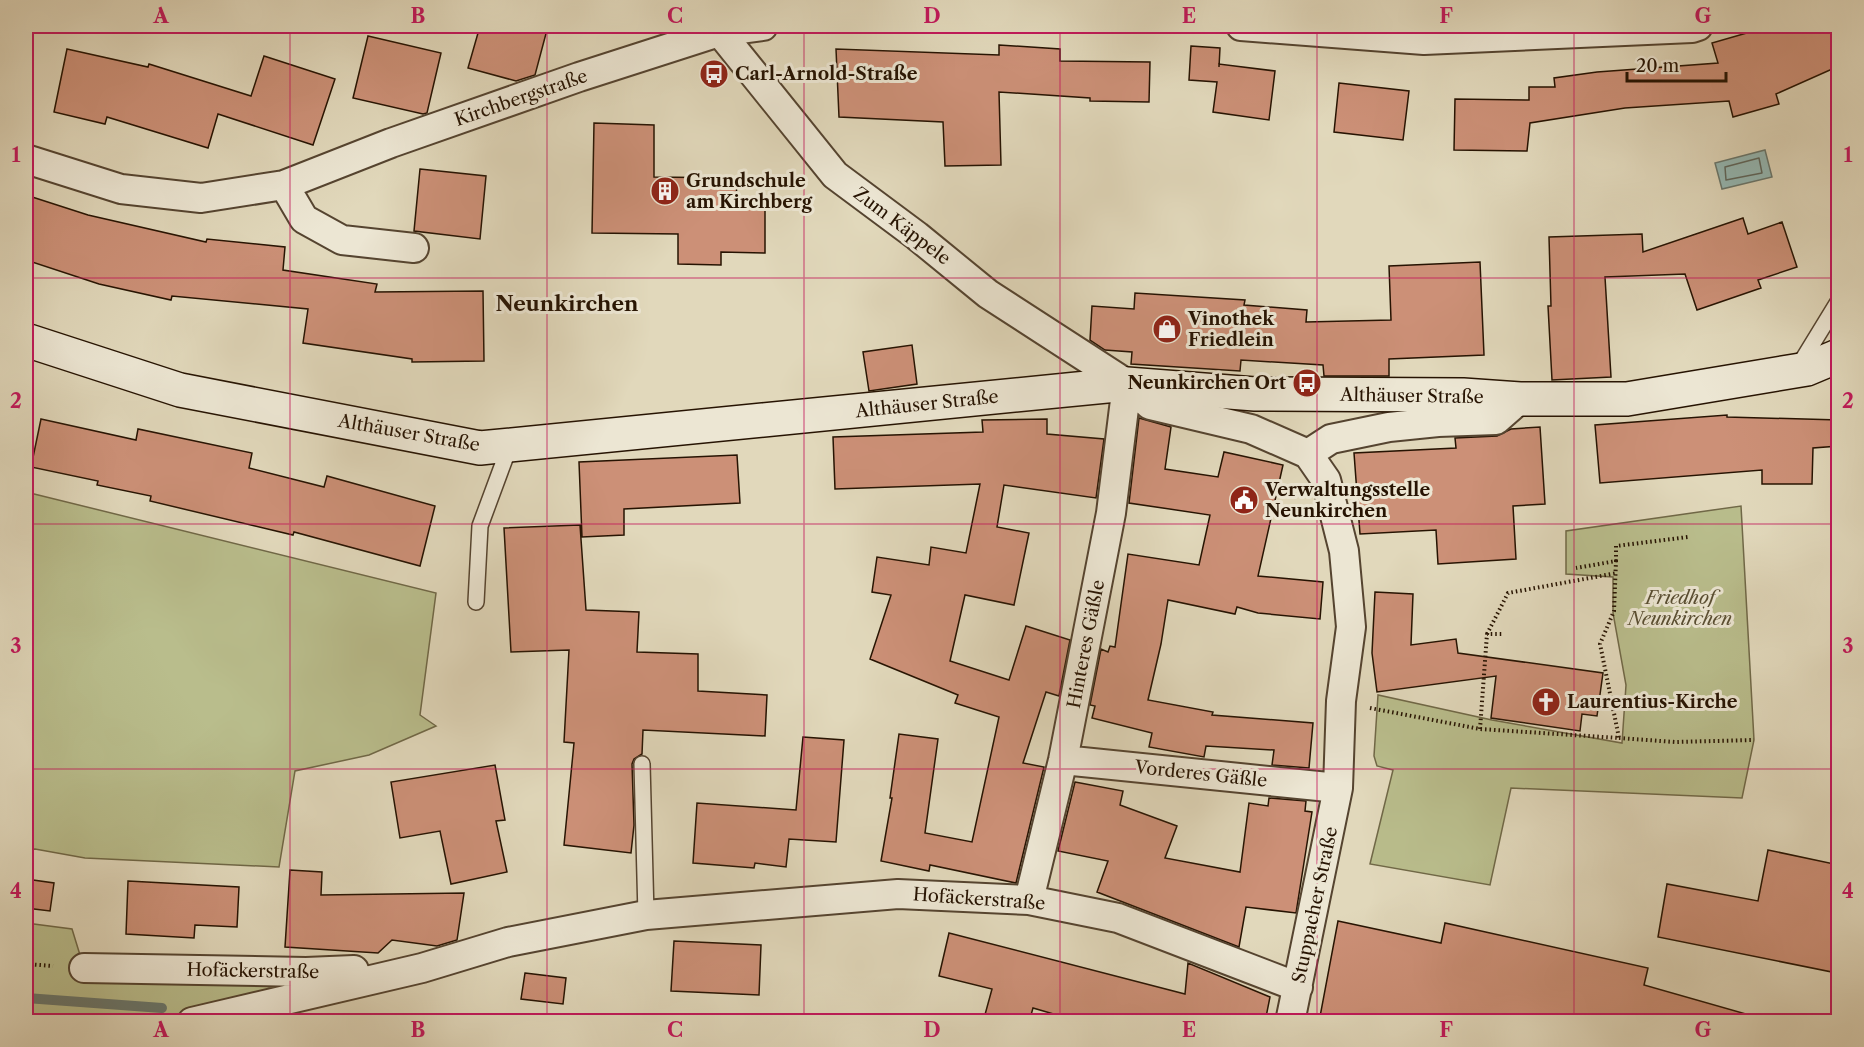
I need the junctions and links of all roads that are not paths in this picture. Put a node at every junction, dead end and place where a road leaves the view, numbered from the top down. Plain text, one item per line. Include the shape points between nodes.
1 (762, 26) edge
2 (1241, 26) edge
3 (1698, 26) edge
4 (717, 29) edge
5 (26, 159) edge
6 (284, 185) junction
7 (414, 248) dead end
8 (1839, 302) edge
9 (26, 340) edge
10 (1839, 356) edge
11 (1796, 371) junction
12 (1127, 384) junction
13 (1521, 399) junction
14 (510, 445) junction
15 (1308, 454) junction
16 (476, 602) dead end
17 (1063, 760) junction
18 (642, 765) dead end
19 (1338, 788) junction
20 (1029, 900) junction
21 (646, 915) junction
22 (84, 968) dead end
23 (422, 968) junction
24 (1298, 987) junction
25 (192, 1022) edge
26 (1290, 1022) edge

1 - 4 street, Kirchbergstraße
2 - 3 street via 1424,40
4 - 6 street, Kirchbergstraße via 391,143
4 - 12 street, Zum Käppele via 835,175 988,294
5 - 6 street, Kirchbergstraße via 121,189 201,198
6 - 7 street via 304,219 342,240
8 - 11 lane
9 - 14 street, Althäuser Straße via 180,390 480,448
10 - 11 street, Althäuser Straße
11 - 13 street, Althäuser Straße via 1627,399
12 - 13 street, Althäuser Straße via 1255,394
12 - 14 street, Althäuser Straße
12 - 15 street, Zum Käppele via 1150,405 1251,429
12 - 17 street, Hinteres Gäßle via 1111,513
13 - 15 street via 1496,420 1389,427 1331,438
14 - 16 lane via 480,526
15 - 19 street, Stuppacher Straße via 1326,480 1344,550 1351,627 1341,701
17 - 19 street, Vorderes Gäßle
17 - 20 street, Hinteres Gäßle
18 - 21 lane
19 - 24 street, Stuppacher Straße
20 - 21 street, Hofäckerstraße via 898,894
20 - 24 street, Hofäckerstraße via 1118,918
21 - 23 street, Hofäckerstraße via 508,942
22 - 23 street, Hofäckerstraße via 306,972
23 - 25 street, Hofäckerstraße
24 - 26 street, Stuppacher Straße

